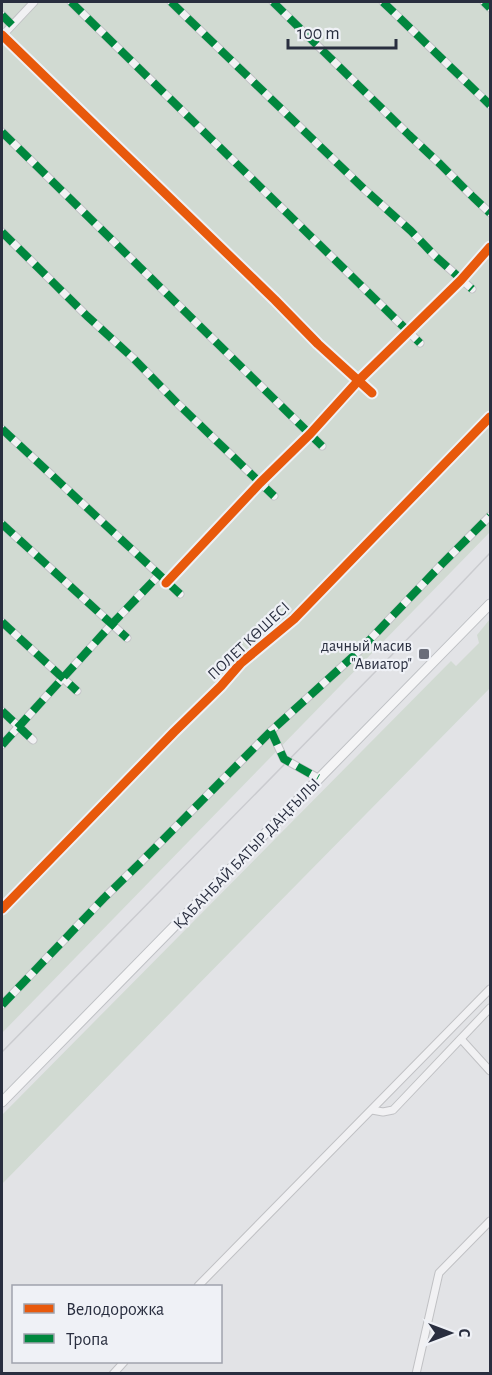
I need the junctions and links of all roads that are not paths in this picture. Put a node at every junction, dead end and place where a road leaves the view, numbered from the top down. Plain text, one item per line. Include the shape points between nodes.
1 (34, 2) edge
2 (71, 2) edge
3 (171, 2) edge
4 (273, 2) edge
5 (383, 2) edge
6 (484, 2) edge
7 (490, 8) edge
8 (2, 15) edge
9 (12, 25) junction
10 (2, 36) edge
11 (490, 105) edge
12 (2, 132) edge
13 (490, 213) edge
14 (2, 232) edge
15 (490, 247) edge
16 (460, 280) junction
17 (472, 289) dead end
18 (408, 332) junction
19 (420, 343) dead end
20 (358, 381) junction
21 (372, 393) dead end
22 (490, 417) edge
23 (2, 429) edge
24 (310, 434) junction
25 (322, 446) dead end
26 (260, 483) junction
27 (274, 496) dead end
28 (490, 516) edge
29 (2, 524) edge
30 (158, 576) junction
31 (166, 583) junction
32 (180, 594) dead end
33 (490, 604) edge
34 (2, 622) edge
35 (111, 625) junction
36 (127, 638) dead end
37 (62, 679) junction
38 (76, 691) dead end
39 (2, 711) edge
40 (19, 728) junction
41 (271, 731) junction
42 (33, 740) dead end
43 (2, 745) edge
44 (318, 778) junction
45 (2, 909) edge
46 (490, 989) edge
47 (2, 1005) edge
48 (490, 1008) edge
49 (461, 1039) junction
50 (490, 1071) edge
51 (2, 1102) edge
52 (372, 1110) junction
53 (490, 1221) edge
54 (200, 1285) edge
55 (416, 1374) edge

1 - 9 street
2 - 18 street
3 - 16 street
4 - 13 street
5 - 11 street
6 - 7 street
8 - 9 street
9 - 10 street
10 - 20 street
12 - 24 street
14 - 26 street
15 - 16 street
16 - 17 street
16 - 18 street
18 - 19 street
18 - 20 street
20 - 21 street
20 - 24 street
22 - 45 street, ПОЛЕТ КӨШЕСІ via 294,619 241,663
23 - 30 street
24 - 25 street
24 - 26 street
26 - 27 street
26 - 31 street
28 - 41 street via 359,651
29 - 35 street
30 - 31 street
30 - 35 street
31 - 32 street
33 - 44 main road, ҚАБАНБАЙ БАТЫР ДАҢҒЫЛЫ
34 - 37 street
35 - 36 street
35 - 37 street
37 - 38 street
37 - 40 street
39 - 40 street
40 - 42 street
40 - 43 street
41 - 44 street via 284,759
41 - 47 street
44 - 51 main road, ҚАБАНБАЙ БАТЫР ДАҢҒЫЛЫ
46 - 52 street
48 - 49 street
49 - 50 street
49 - 52 street via 393,1110
52 - 54 street
53 - 55 street via 440,1273

